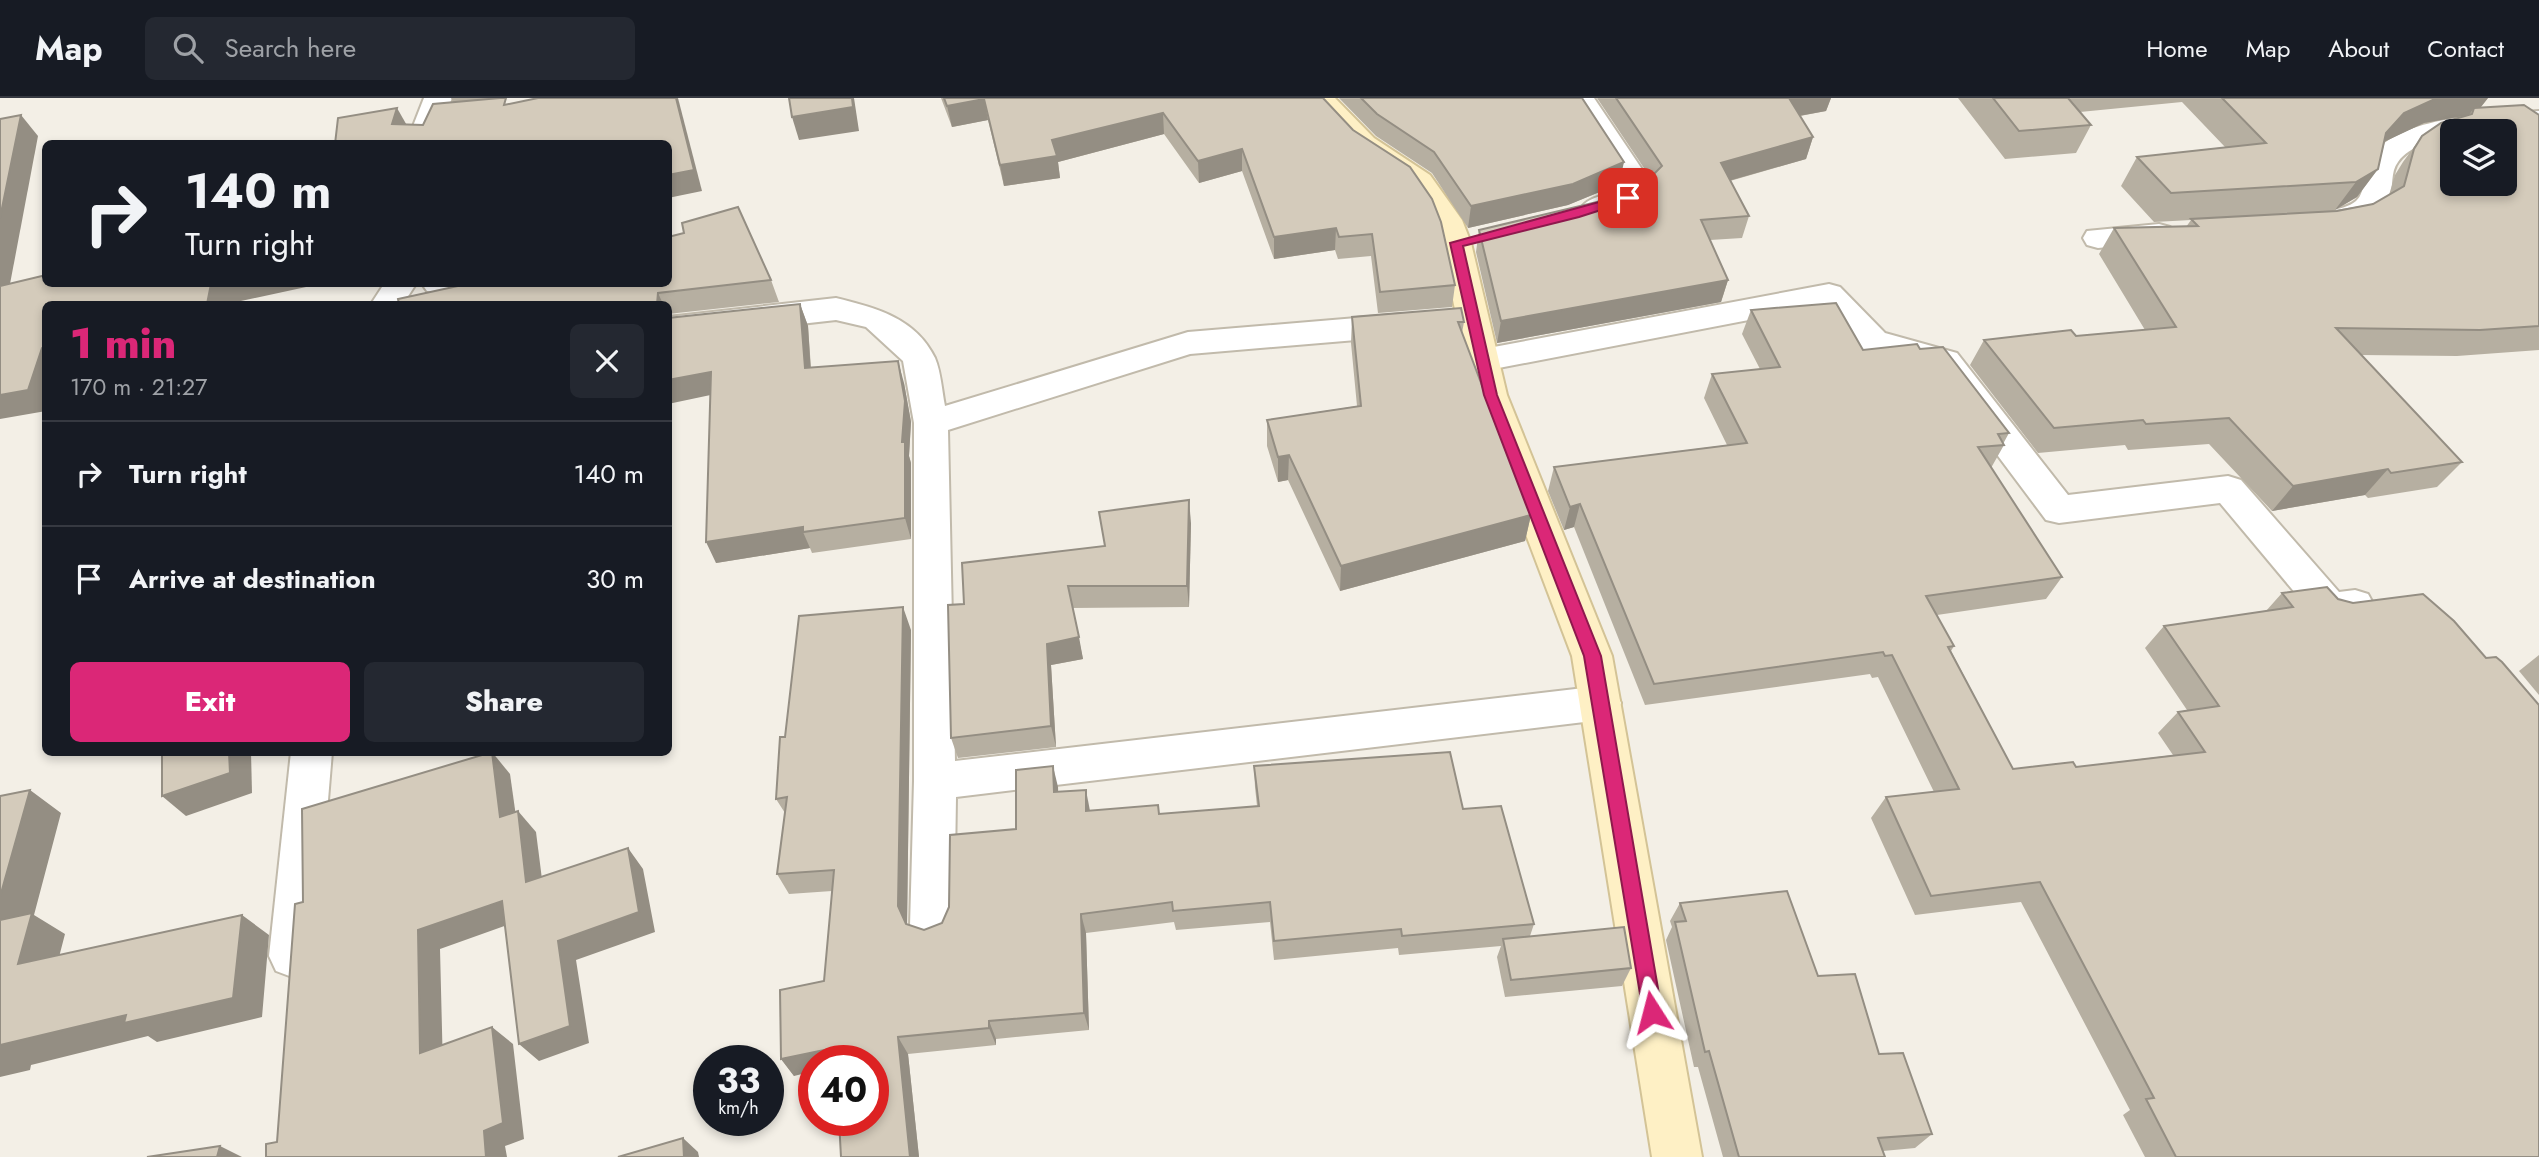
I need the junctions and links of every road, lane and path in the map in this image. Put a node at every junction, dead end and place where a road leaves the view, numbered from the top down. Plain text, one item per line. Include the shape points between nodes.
1 (1318, 98) edge
2 (1580, 98) edge
3 (444, 108) edge
4 (2539, 119) edge
5 (422, 140) edge
6 (1575, 215) edge
7 (2292, 225) edge
8 (2181, 233) edge
9 (2098, 238) dead end
10 (457, 287) edge
11 (497, 301) edge
12 (1449, 321) junction
13 (672, 328) edge
14 (1483, 360) junction
15 (931, 423) junction
16 (2381, 601) edge
17 (1601, 703) junction
18 (311, 756) edge
19 (935, 781) junction
20 (932, 926) edge
21 (289, 994) edge
22 (1677, 1157) edge

1 - 12 street via 1364,144 1420,181 1447,220 1470,240
2 - 6 street via 1639,187 1628,198
3 - 5 street
4 - 7 street via 2452,129 2413,139 2392,150 2382,163 2372,205 2351,218
8 - 9 street
10 - 11 street via 489,292
12 - 14 street
12 - 15 street via 1188,343
13 - 15 street via 836,309 877,319 919,360
14 - 16 street via 1829,294 1874,341 1945,361 2059,510 2228,489 2330,607
14 - 17 street via 1490,395 1592,656
15 - 19 street
17 - 19 street
17 - 22 street
18 - 21 street
19 - 20 street

